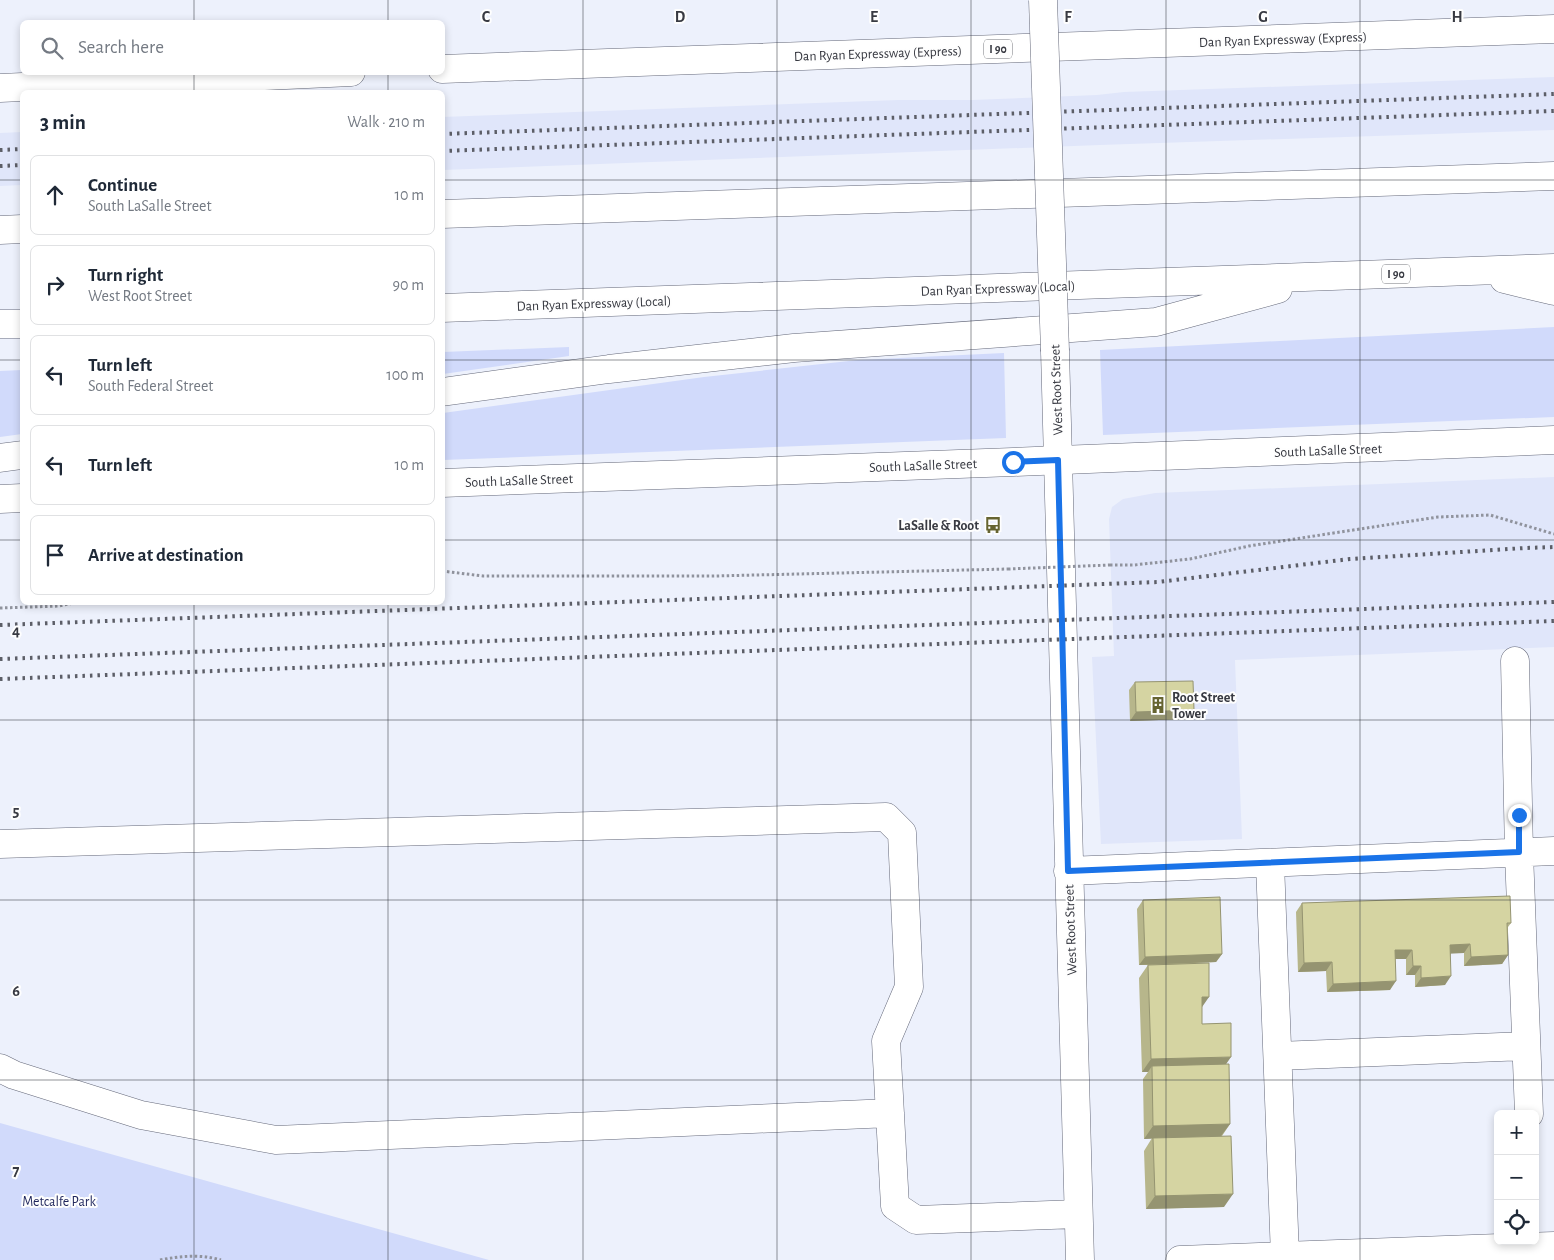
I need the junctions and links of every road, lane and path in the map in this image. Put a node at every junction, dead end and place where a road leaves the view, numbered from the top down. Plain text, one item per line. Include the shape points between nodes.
1 (1042, 0) edge
2 (1554, 29) edge
3 (445, 69) edge
4 (285, 75) edge
5 (0, 88) edge
6 (1554, 176) edge
7 (445, 214) edge
8 (20, 229) edge
9 (0, 230) edge
10 (1554, 268) edge
11 (1469, 271) junction
12 (1323, 276) junction
13 (1554, 291) edge
14 (445, 308) edge
15 (0, 324) edge
16 (20, 324) edge
17 (445, 392) edge
18 (1554, 440) edge
19 (20, 455) edge
20 (0, 458) edge
21 (1058, 460) junction
22 (445, 483) edge
23 (0, 498) edge
24 (20, 498) edge
25 (1554, 534) edge
26 (445, 572) edge
27 (64, 605) edge
28 (0, 608) edge
29 (1516, 661) dead end
30 (0, 844) edge
31 (1554, 851) edge
32 (1519, 852) junction
33 (1270, 863) junction
34 (1068, 871) junction
35 (1526, 1046) junction
36 (1278, 1056) junction
37 (0, 1068) edge
38 (1529, 1110) edge
39 (890, 1113) junction
40 (1078, 1214) junction
41 (1540, 1245) edge
42 (1285, 1256) junction
43 (160, 1260) edge
44 (221, 1260) edge
45 (1080, 1260) edge
46 (1180, 1260) edge

1 - 21 main road, West Root Street, bridge
2 - 3 main road, Dan Ryan Expressway (Express) / I 90
4 - 5 main road
6 - 7 main road
8 - 9 main road
10 - 11 main road, Dan Ryan Expressway (Local) / I 90
11 - 12 main road, Dan Ryan Expressway (Local) / I 90
11 - 13 main road
12 - 14 main road, Dan Ryan Expressway (Local) / I 90
12 - 17 main road via 1156,322 794,348
15 - 16 main road
18 - 21 main road, South LaSalle Street
19 - 20 main road
21 - 22 main road, South LaSalle Street
21 - 34 main road, West Root Street
23 - 24 main road
25 - 26 path, bridge via 1490,515 1438,517 1249,546 1190,559 1134,565 714,576 484,576
27 - 28 path
29 - 32 main road
30 - 39 main road via 886,817 902,832 909,987 886,1041
31 - 32 main road
32 - 33 main road
32 - 35 main road
33 - 34 main road
33 - 36 main road
34 - 40 main road, West Root Street
35 - 36 main road
35 - 38 main road
36 - 42 main road
37 - 39 main road via 141,1115 276,1140
39 - 40 main road via 895,1206 916,1220
40 - 45 main road, West Root Street
41 - 42 main road
42 - 46 main road
43 - 44 path via 206,1256

